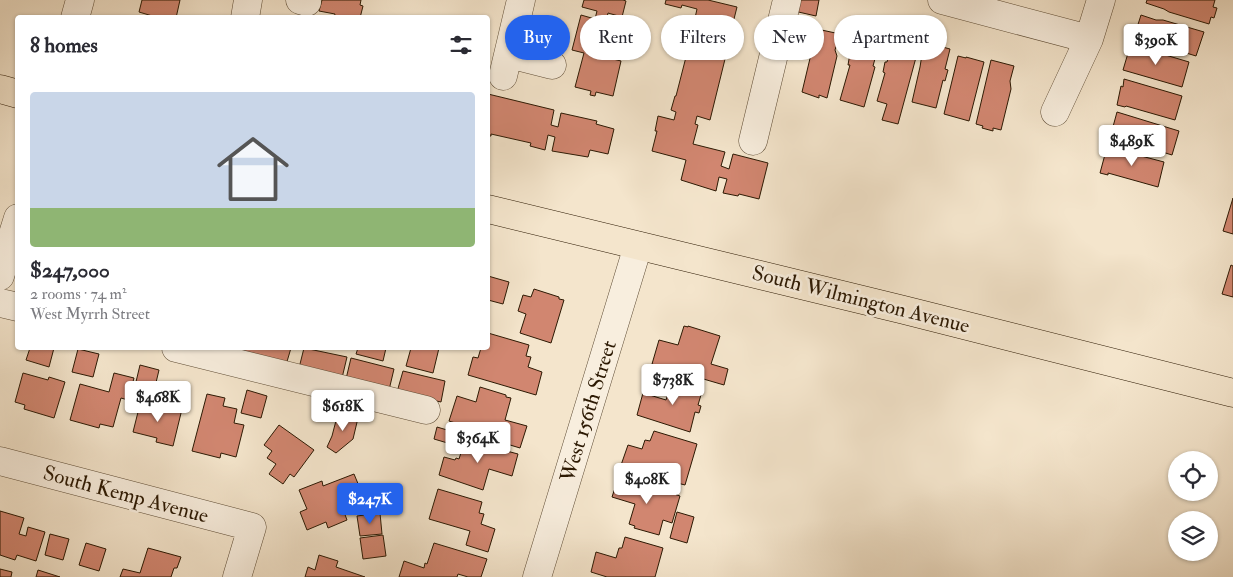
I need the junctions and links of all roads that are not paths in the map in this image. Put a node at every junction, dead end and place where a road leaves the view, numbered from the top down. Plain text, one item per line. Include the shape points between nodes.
1 (80, 0) edge
2 (248, 0) edge
3 (522, 0) edge
4 (788, 0) edge
5 (942, 0) edge
6 (1101, 0) edge
7 (76, 15) edge
8 (246, 15) edge
9 (1089, 39) junction
10 (552, 65) dead end
11 (0, 90) edge
12 (15, 93) edge
13 (1055, 112) dead end
14 (753, 141) dead end
15 (490, 209) edge
16 (15, 228) edge
17 (638, 246) junction
18 (0, 276) edge
19 (0, 303) edge
20 (15, 307) edge
21 (184, 350) edge
22 (1233, 393) edge
23 (426, 410) dead end
24 (0, 461) edge
25 (237, 577) edge
26 (537, 577) edge

1 - 7 street
2 - 8 street
3 - 10 street via 506,65
4 - 14 street
5 - 9 street
6 - 9 street
9 - 13 street
11 - 12 main road
15 - 17 main road, South Wilmington Avenue
16 - 18 street
17 - 22 main road, South Wilmington Avenue
17 - 26 street, West 156th Street
19 - 20 street
21 - 23 street
24 - 25 street, South Kemp Avenue via 252,527

